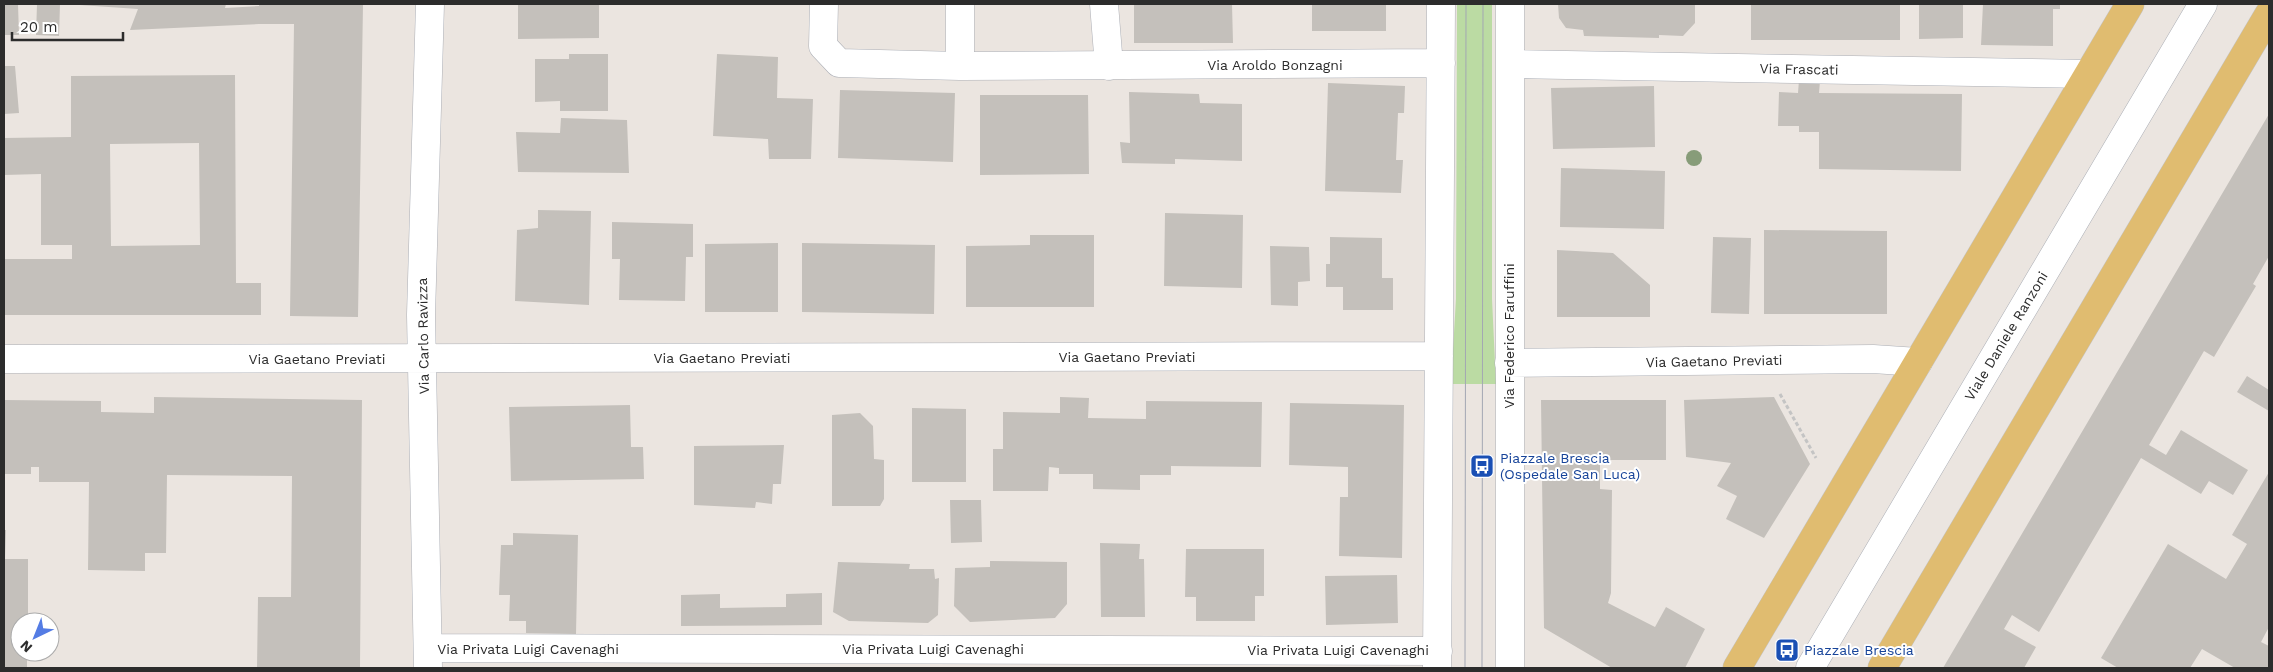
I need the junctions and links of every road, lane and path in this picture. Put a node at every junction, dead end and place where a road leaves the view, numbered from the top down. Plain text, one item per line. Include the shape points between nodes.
1 (430, 4) edge
2 (824, 4) edge
3 (960, 4) edge
4 (1104, 4) edge
5 (1441, 4) edge
6 (1510, 4) edge
7 (2130, 4) edge
8 (2202, 4) edge
9 (2269, 14) edge
10 (1440, 63) junction
11 (1510, 64) junction
12 (960, 66) junction
13 (1109, 66) junction
14 (2088, 74) junction
15 (1439, 356) junction
16 (4, 358) edge
17 (422, 358) junction
18 (1918, 362) junction
19 (1510, 363) junction
20 (1779, 394) dead end
21 (1816, 458) dead end
22 (428, 658) edge
23 (1437, 660) edge
24 (1510, 668) edge
25 (1737, 668) edge
26 (1810, 668) edge
27 (1882, 668) edge

1 - 17 street, Via Carlo Ravizza
2 - 12 street, Via Aroldo Bonzagni via 823,46 839,63
3 - 12 street
4 - 13 street
5 - 10 street
6 - 11 street, Via Federico Faruffini
7 - 14 main road
8 - 26 street, Viale Daniele Ranzoni
9 - 27 main road
10 - 13 street, Via Aroldo Bonzagni
10 - 15 street
11 - 14 street, Via Frascati
11 - 19 street, Via Federico Faruffini
12 - 13 street, Via Aroldo Bonzagni
14 - 18 main road
15 - 17 street, Via Gaetano Previati
15 - 23 street
16 - 17 street, Via Gaetano Previati
17 - 22 street, Via Carlo Ravizza
18 - 19 street, Via Gaetano Previati via 1872,359
18 - 25 main road
19 - 24 street, Via Federico Faruffini
20 - 21 path
22 - 23 street, Via Privata Luigi Cavenaghi

